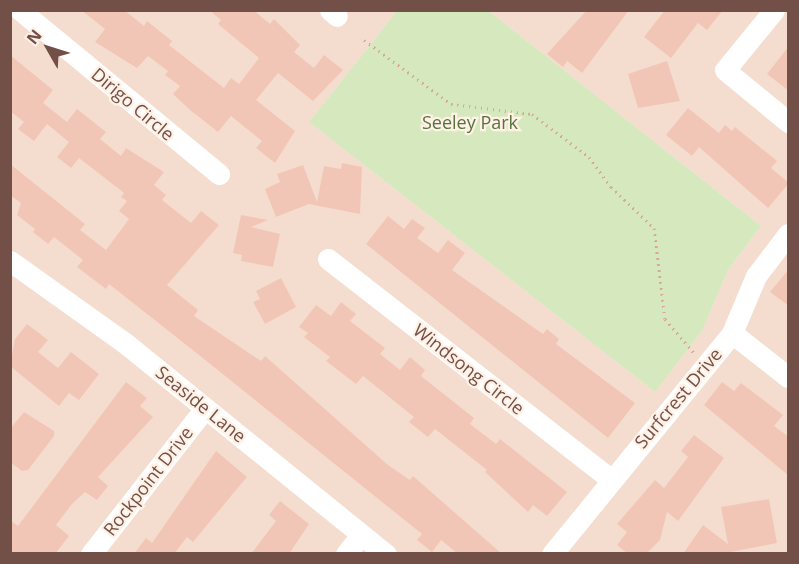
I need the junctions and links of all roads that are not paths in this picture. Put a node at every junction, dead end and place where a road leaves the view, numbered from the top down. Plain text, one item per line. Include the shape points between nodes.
1 (21, 10) edge
2 (774, 10) edge
3 (789, 122) edge
4 (219, 174) dead end
5 (789, 234) edge
6 (328, 259) dead end
7 (10, 261) edge
8 (732, 333) junction
9 (789, 378) edge
10 (205, 408) junction
11 (611, 479) junction
12 (361, 535) junction
13 (91, 554) edge
14 (346, 554) edge
15 (386, 554) edge
16 (552, 554) edge

1 - 4 street, Dirigo Circle
2 - 3 street via 725,70
5 - 8 street, Surfcrest Drive via 756,276
6 - 11 street, Windsong Circle
7 - 10 street, Seaside Lane
8 - 9 street
8 - 11 street, Surfcrest Drive
10 - 12 street, Seaside Lane
10 - 13 street, Rockpoint Drive
11 - 16 street, Surfcrest Drive
12 - 14 street
12 - 15 street, Seaside Lane

